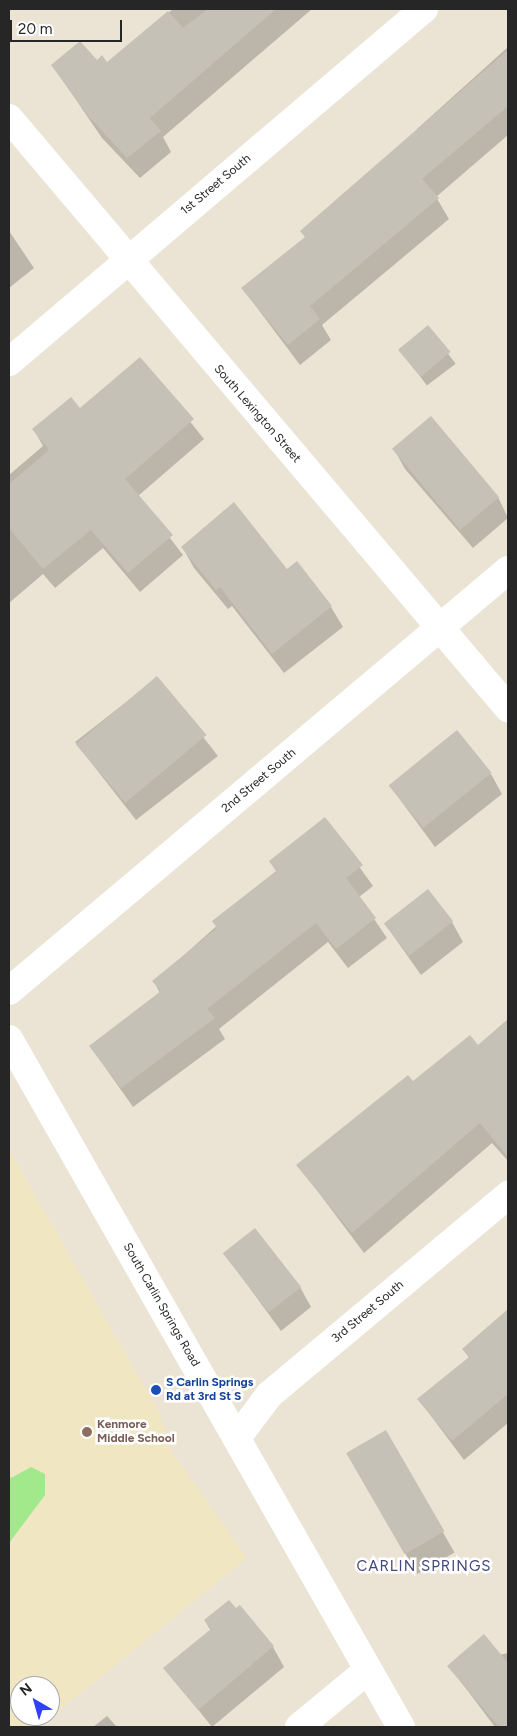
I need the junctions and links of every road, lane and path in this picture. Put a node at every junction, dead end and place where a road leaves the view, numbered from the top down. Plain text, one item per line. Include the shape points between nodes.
1 (424, 9) edge
2 (9, 118) edge
3 (126, 262) junction
4 (9, 362) edge
5 (508, 570) edge
6 (441, 628) junction
7 (508, 708) edge
8 (9, 991) edge
9 (9, 1039) edge
10 (508, 1195) edge
11 (237, 1438) junction
12 (368, 1670) junction
13 (299, 1727) edge
14 (402, 1727) edge

1 - 3 street, 1st Street South
2 - 3 street, South Lexington Street
3 - 4 street, 1st Street South
3 - 6 street, South Lexington Street
5 - 6 street, 2nd Street South
6 - 7 street, South Lexington Street
6 - 8 street, 2nd Street South
9 - 11 street, South Carlin Springs Road
10 - 11 street, 3rd Street South via 269,1395
11 - 12 street, South Carlin Springs Road
12 - 13 street
12 - 14 street, South Carlin Springs Road

